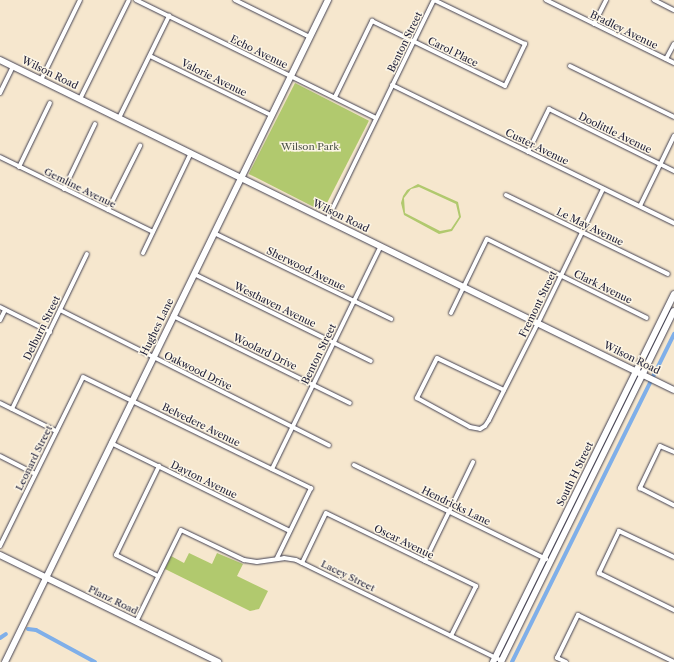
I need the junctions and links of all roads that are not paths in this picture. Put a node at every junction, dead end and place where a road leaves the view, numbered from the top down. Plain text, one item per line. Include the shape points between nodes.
1 (80, 0) edge
2 (128, 0) edge
3 (136, 0) edge
4 (235, 0) edge
5 (328, 0) edge
6 (434, 0) edge
7 (546, 0) edge
8 (606, 0) edge
9 (654, 0) edge
10 (674, 10) edge
11 (169, 16) junction
12 (594, 24) junction
13 (310, 37) junction
14 (414, 41) junction
15 (674, 44) edge
16 (150, 56) junction
17 (666, 59) junction
18 (0, 60) edge
19 (674, 63) edge
20 (13, 66) junction
21 (570, 66) dead end
22 (290, 76) junction
23 (41, 80) junction
24 (392, 85) junction
25 (0, 93) edge
26 (335, 97) junction
27 (80, 99) junction
28 (50, 103) dead end
29 (271, 115) junction
30 (674, 117) edge
31 (119, 118) junction
32 (376, 118) junction
33 (95, 124) dead end
34 (674, 136) edge
35 (140, 146) dead end
36 (528, 152) junction
37 (191, 154) junction
38 (0, 157) edge
39 (660, 164) junction
40 (19, 167) junction
41 (674, 171) edge
42 (241, 178) junction
43 (603, 188) junction
44 (64, 189) junction
45 (506, 195) dead end
46 (640, 206) junction
47 (108, 210) junction
48 (327, 220) junction
49 (674, 223) edge
50 (153, 232) junction
51 (582, 232) junction
52 (214, 233) junction
53 (381, 246) junction
54 (143, 253) dead end
55 (87, 254) dead end
56 (194, 274) junction
57 (668, 274) dead end
58 (561, 276) junction
59 (463, 287) junction
60 (674, 294) edge
61 (354, 301) junction
62 (0, 307) edge
63 (5, 310) junction
64 (60, 310) junction
65 (674, 311) edge
66 (450, 313) dead end
67 (173, 316) junction
68 (647, 318) dead end
69 (0, 320) edge
70 (391, 320) dead end
71 (538, 323) junction
72 (50, 332) junction
73 (334, 343) junction
74 (153, 358) junction
75 (370, 361) dead end
76 (636, 371) junction
77 (643, 374) junction
78 (83, 376) joint
79 (313, 384) junction
80 (504, 390) junction
81 (674, 390) edge
82 (132, 401) junction
83 (0, 403) edge
84 (350, 403) dead end
85 (12, 409) junction
86 (292, 427) junction
87 (56, 431) junction
88 (111, 443) junction
89 (330, 445) dead end
90 (674, 452) edge
91 (0, 456) edge
92 (473, 462) dead end
93 (354, 465) dead end
94 (159, 466) junction
95 (272, 469) junction
96 (35, 474) junction
97 (674, 505) edge
98 (449, 511) junction
99 (290, 531) junction
100 (0, 546) edge
101 (0, 555) edge
102 (674, 557) edge
103 (277, 558) junction
104 (545, 558) junction
105 (425, 561) junction
106 (551, 561) junction
107 (302, 563) junction
108 (158, 576) junction
109 (46, 578) junction
110 (674, 610) edge
111 (136, 622) junction
112 (451, 636) junction
113 (495, 660) edge
114 (502, 661) edge
115 (4, 662) edge
116 (218, 662) edge
117 (566, 662) edge
118 (674, 662) edge

1 - 23 street
2 - 27 street
3 - 11 street, Echo Avenue
4 - 13 street
5 - 13 street, Hughes Lane
6 - 14 street, Benton Street
6 - 14 street, Carol Place via 525,44 505,86
7 - 12 street, Bradley Avenue
8 - 12 street
9 - 10 street
11 - 16 street
11 - 22 street, Echo Avenue
12 - 17 street, Bradley Avenue
13 - 22 street, Hughes Lane
14 - 24 street, Benton Street
14 - 26 street, Carol Place via 372,21
15 - 17 street
16 - 29 street, Valorie Avenue
16 - 31 street
17 - 19 street, Bradley Avenue
18 - 20 street, Wilson Road
20 - 23 street, Wilson Road
20 - 25 street
21 - 30 street
22 - 26 street, Echo Avenue
22 - 29 street, Hughes Lane
23 - 27 street, Wilson Road
24 - 32 street, Benton Street
24 - 36 street, Custer Avenue
26 - 32 street, Echo Avenue
27 - 31 street, Wilson Road
28 - 40 street
29 - 42 street, Hughes Lane
31 - 37 street, Wilson Road
32 - 48 street, Benton Street
33 - 44 street
34 - 39 street
35 - 47 street
36 - 39 street, Doolittle Avenue via 549,109
36 - 43 street, Custer Avenue
37 - 42 street, Wilson Road
37 - 50 street
38 - 40 street, Gemline Avenue
39 - 41 street, Doolittle Avenue
39 - 46 street
40 - 44 street, Gemline Avenue
42 - 48 street, Wilson Road
42 - 52 street, Hughes Lane
43 - 46 street, Custer Avenue
43 - 51 street, Fremont Street
44 - 47 street, Gemline Avenue
45 - 51 street, Le May Avenue
46 - 49 street, Custer Avenue
47 - 50 street, Gemline Avenue
48 - 53 street, Wilson Road
50 - 54 street
51 - 57 street, Le May Avenue
51 - 58 street, Fremont Street
52 - 56 street, Hughes Lane
52 - 61 street, Sherwood Avenue
53 - 59 street, Wilson Road
53 - 61 street, Benton Street
55 - 64 street, Delburn Street
56 - 67 street, Hughes Lane
56 - 73 street, Westhaven Avenue
58 - 59 street, Clark Avenue via 487,239
58 - 68 street, Clark Avenue
58 - 71 street, Fremont Street
59 - 66 street
59 - 71 street, Wilson Road
60 - 76 street, South H Street
61 - 70 street, Sherwood Avenue
61 - 73 street, Benton Street
62 - 63 street
63 - 69 street
63 - 72 street
64 - 72 street, Delburn Street
64 - 74 street, Oakwood Drive
65 - 77 street, South H Street
67 - 74 street, Hughes Lane
67 - 79 street, Woolard Drive
71 - 76 street, Wilson Road
71 - 80 street, Fremont Street
72 - 85 street, Delburn Street
73 - 75 street, Westhaven Avenue
73 - 79 street, Benton Street
74 - 82 street, Hughes Lane
74 - 86 street, Oakwood Drive
76 - 77 street, Wilson Road
76 - 104 street, South H Street
77 - 81 street, Wilson Road
77 - 106 street, South H Street
78 - 82 street, Belvedere Avenue
78 - 87 street, Leonard Street
79 - 84 street, Woolard Drive
79 - 86 street, Benton Street
80 - 80 street, Fremont Street via 485,426 480,429 470,427 418,400 417,396 434,360 441,359
82 - 88 street, Hughes Lane
82 - 95 street, Belvedere Avenue
83 - 85 street
85 - 87 street
86 - 89 street, Oakwood Drive
86 - 95 street, Benton Street
87 - 96 street, Leonard Street
88 - 94 street, Dayton Avenue
88 - 109 street, Hughes Lane
90 - 97 street via 660,446 640,488
91 - 96 street
92 - 98 street
93 - 98 street, Hendricks Lane
94 - 99 street, Dayton Avenue
94 - 108 street via 116,555
95 - 99 street, Belvedere Avenue via 311,488
96 - 100 street, Leonard Street
98 - 104 street, Hendricks Lane
98 - 105 street
99 - 103 street
101 - 109 street, Planz Road
102 - 110 street via 619,530 599,573
103 - 107 street, Lacey Street
103 - 108 street, Lacey Street via 257,562 244,560 181,530
104 - 106 street, Hendricks Lane
104 - 113 street, South H Street
105 - 107 street, Oscar Avenue via 326,512
105 - 112 street, Oscar Avenue via 476,586
106 - 114 street, South H Street
107 - 112 street, Lacey Street
108 - 111 street
109 - 111 street, Planz Road
109 - 115 street, Hughes Lane
111 - 116 street, Planz Road
112 - 113 street, Lacey Street
113 - 114 street, Lacey Street
117 - 118 street via 558,658 578,615

